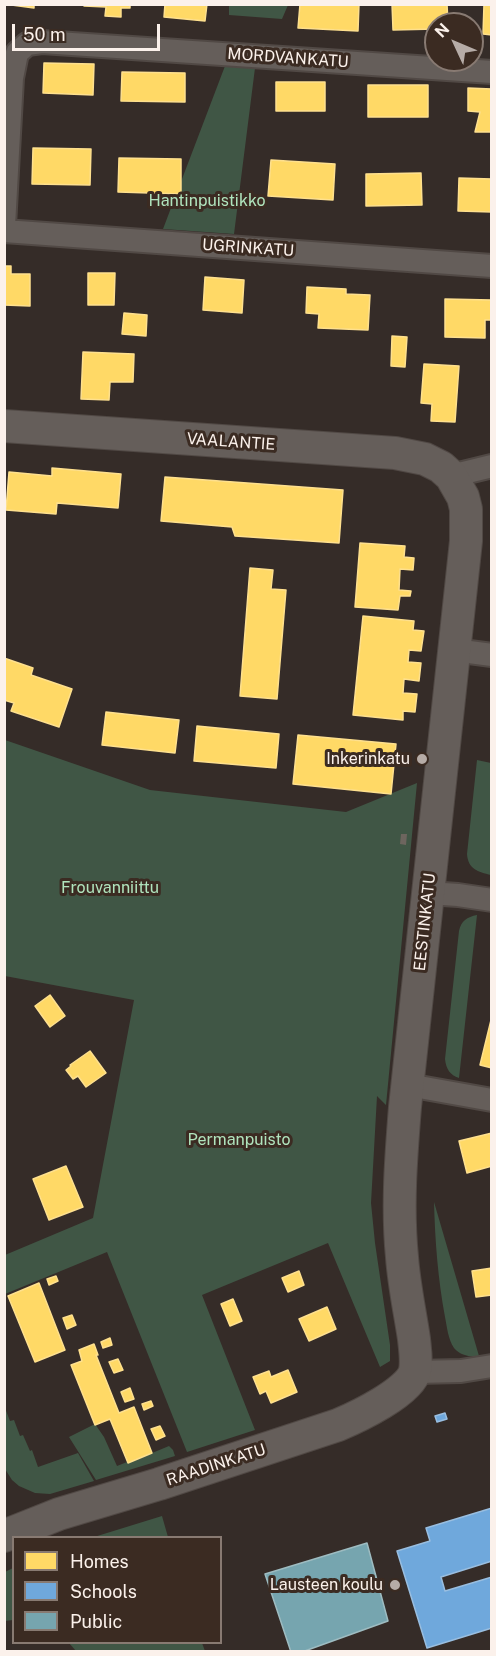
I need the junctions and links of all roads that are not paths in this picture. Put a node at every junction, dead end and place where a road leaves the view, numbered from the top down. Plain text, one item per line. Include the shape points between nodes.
1 (492, 72) edge
2 (4, 229) edge
3 (492, 266) edge
4 (4, 426) edge
5 (492, 466) edge
6 (451, 476) junction
7 (454, 650) junction
8 (492, 655) edge
9 (428, 893) junction
10 (492, 900) edge
11 (408, 1085) junction
12 (492, 1100) edge
13 (492, 1366) edge
14 (415, 1372) junction
15 (4, 1536) edge

1 - 2 street, MORDVANKATU via 27,44 17,53 12,78
2 - 3 street, UGRINKATU
4 - 6 street, VAALANTIE via 395,453 425,459
5 - 6 street
6 - 7 street, EESTINKATU via 466,508
7 - 8 street
7 - 9 street, EESTINKATU
9 - 10 street
9 - 11 street, EESTINKATU
11 - 12 street
11 - 14 street, EESTINKATU via 399,1224
13 - 14 street
14 - 15 street, RAADINKATU via 381,1403 338,1425 58,1514

